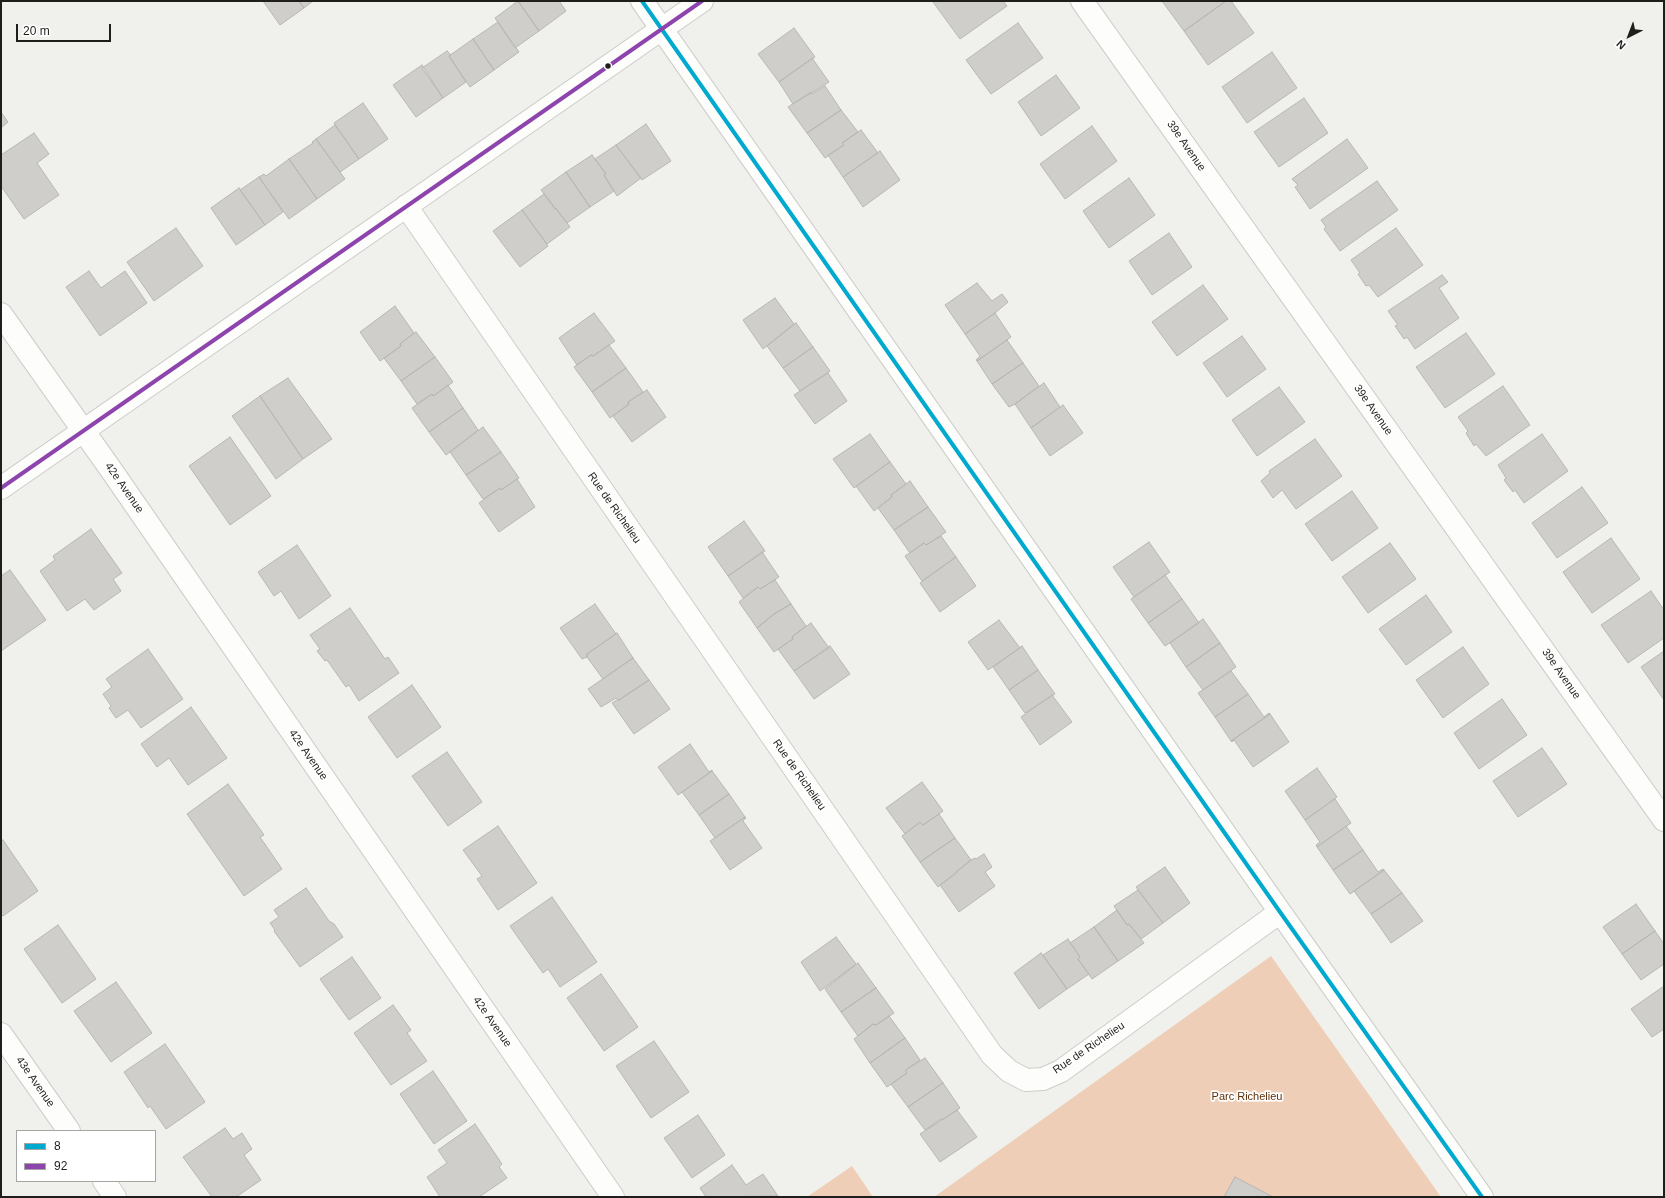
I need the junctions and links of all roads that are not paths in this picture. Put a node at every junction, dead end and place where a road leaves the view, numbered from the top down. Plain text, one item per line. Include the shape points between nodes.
1 (642, 1) edge
2 (702, 1) edge
3 (1082, 1) edge
4 (661, 29) junction
5 (406, 206) junction
6 (1, 314) edge
7 (83, 430) junction
8 (1, 488) edge
9 (1664, 820) edge
10 (1280, 912) junction
11 (1, 1034) edge
12 (68, 1130) edge
13 (105, 1182) edge
14 (115, 1197) edge
15 (613, 1197) edge
16 (1482, 1197) edge

1 - 4 street
2 - 4 street
3 - 9 street, 39e Avenue
4 - 5 street
4 - 10 street
5 - 7 street
5 - 10 street, Rue de Richelieu via 992,1055 1009,1071 1026,1080 1042,1078 1061,1071
6 - 7 street, 42e Avenue
7 - 8 street
7 - 15 street, 42e Avenue
10 - 16 street
11 - 12 street, 43e Avenue
13 - 14 street

